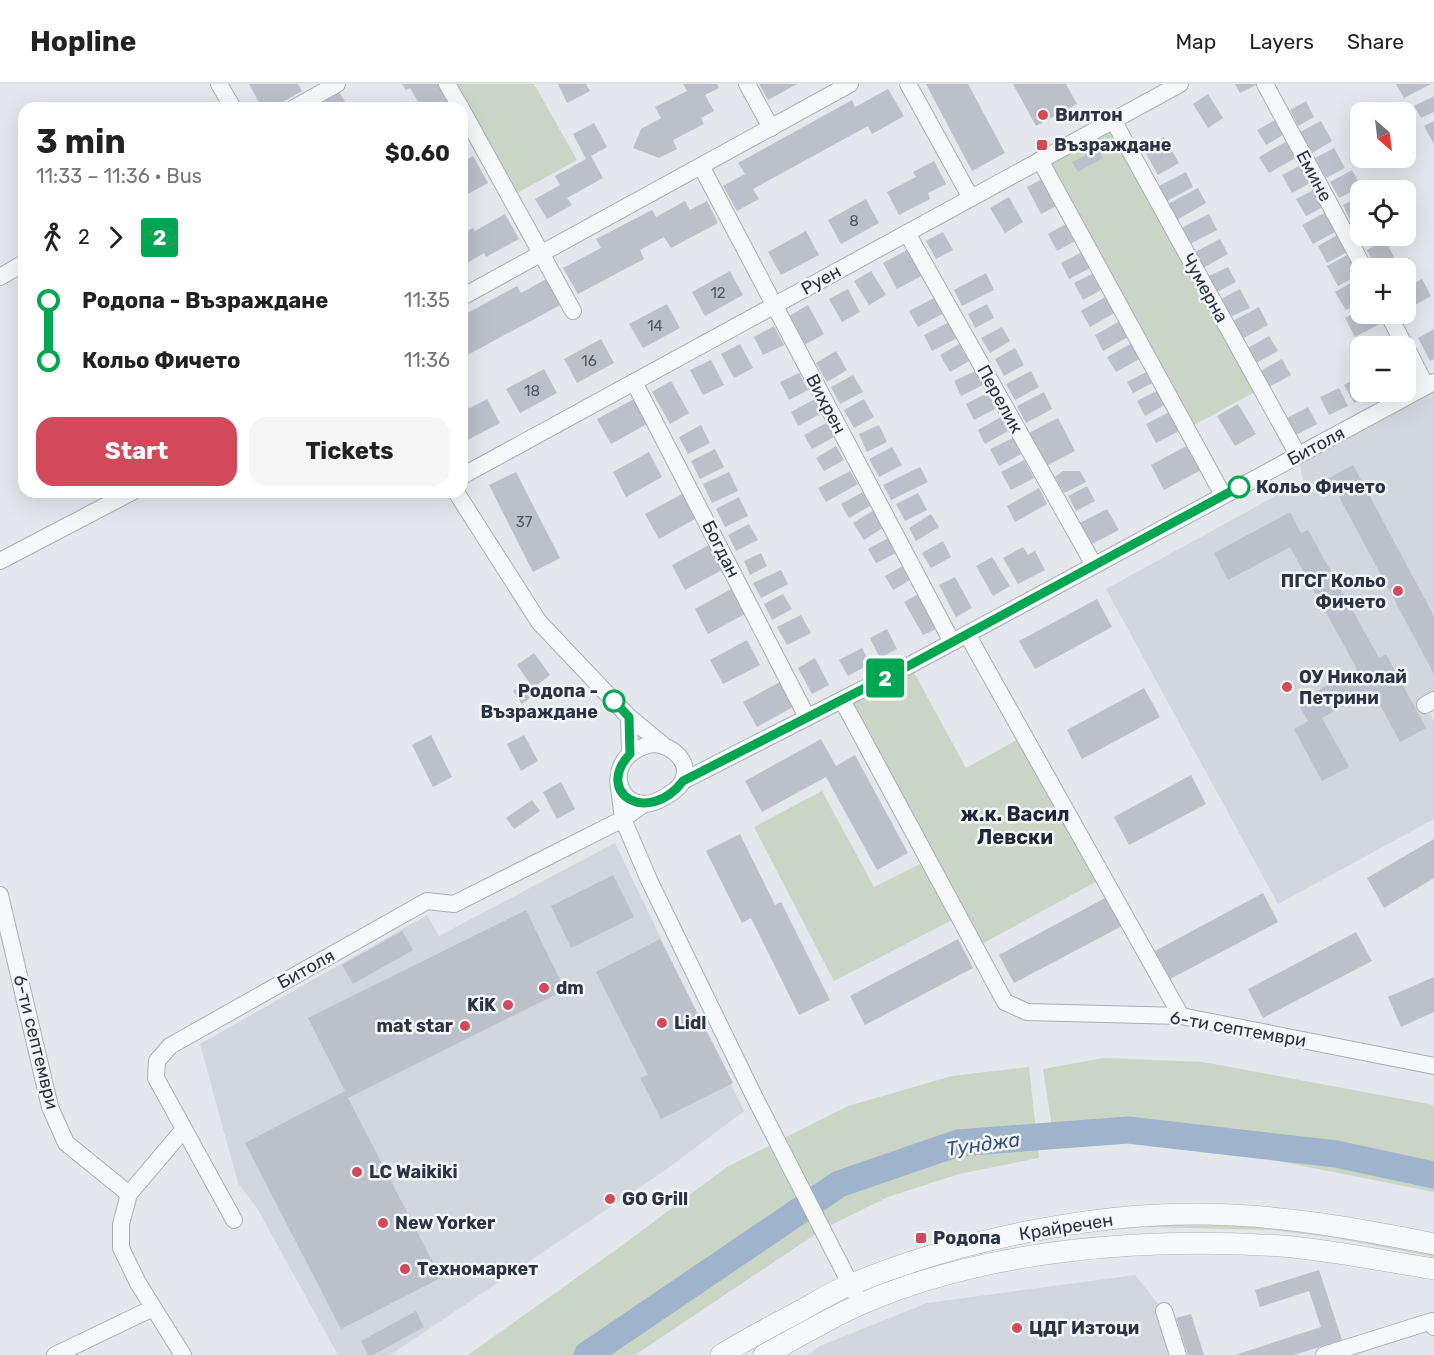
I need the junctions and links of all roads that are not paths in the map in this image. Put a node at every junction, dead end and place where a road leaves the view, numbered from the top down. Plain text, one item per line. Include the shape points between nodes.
1 (219, 84) edge
2 (337, 84) edge
3 (447, 84) edge
4 (747, 84) edge
5 (850, 84) edge
6 (908, 84) edge
7 (1180, 84) edge
8 (1265, 84) edge
9 (230, 102) edge
10 (305, 102) edge
11 (457, 102) edge
12 (1113, 120) junction
13 (468, 122) edge
14 (771, 128) junction
15 (1040, 160) junction
16 (701, 166) junction
17 (971, 198) junction
18 (907, 233) junction
19 (541, 254) junction
20 (1359, 258) edge
21 (18, 266) edge
22 (0, 277) edge
23 (468, 294) edge
24 (774, 305) junction
25 (573, 312) dead end
26 (1416, 363) edge
27 (634, 382) junction
28 (1430, 384) edge
29 (1298, 455) junction
30 (468, 473) edge
31 (1223, 495) junction
32 (121, 498) edge
33 (460, 498) edge
34 (0, 561) edge
35 (1094, 566) junction
36 (959, 638) junction
37 (842, 700) junction
38 (629, 717) junction
39 (807, 717) junction
40 (662, 744) junction
41 (630, 754) junction
42 (680, 756) junction
43 (719, 762) junction
44 (618, 780) junction
45 (683, 781) junction
46 (644, 804) junction
47 (623, 819) junction
48 (0, 895) edge
49 (1181, 1016) junction
50 (1434, 1066) edge
51 (184, 1129) junction
52 (129, 1194) junction
53 (234, 1220) dead end
54 (1434, 1244) edge
55 (1434, 1269) edge
56 (850, 1284) junction
57 (860, 1305) junction
58 (153, 1308) junction
59 (1164, 1311) dead end
60 (1434, 1327) edge
61 (55, 1355) edge
62 (183, 1355) edge
63 (721, 1355) edge
64 (764, 1355) edge
65 (1178, 1355) edge
66 (1324, 1355) edge

1 - 9 street
2 - 10 street
3 - 11 street
4 - 14 street
5 - 14 street
6 - 17 street
7 - 12 street, Руен
8 - 20 street, Емине
12 - 15 street, Руен
12 - 29 street, Чумерна
13 - 19 street
14 - 16 street
15 - 17 street, Руен
15 - 31 street
16 - 19 street
16 - 24 street, Вихрен
17 - 18 street, Руен
18 - 24 street, Руен
18 - 35 street, Перелик
19 - 23 street
19 - 25 street
21 - 22 street
24 - 27 street, Руен
24 - 36 street, Вихрен
26 - 28 street
27 - 30 street, Руен
27 - 39 street, Богдан
28 - 29 street, Битоля
29 - 31 street, Битоля
31 - 35 street, Битоля
32 - 34 street
33 - 38 street via 539,622
35 - 36 street, Битоля
36 - 37 street, Битоля
36 - 49 street, Вихрен
37 - 39 street, Битоля
37 - 49 street, 6-ти септември via 1005,1002 1027,1012
38 - 40 street
38 - 41 street
39 - 43 street, Битоля
40 - 41 street via 645,746
40 - 42 street
41 - 44 street via 619,767
42 - 43 street
42 - 45 street via 684,763
43 - 45 street, Битоля
44 - 46 street via 623,794
44 - 47 street
45 - 46 street via 673,793
46 - 47 street, Битоля
47 - 51 street, Битоля via 454,904 427,901 170,1046 157,1061 156,1078
47 - 56 street via 649,880
48 - 52 street, 6-ти септември via 50,1107 66,1143
49 - 50 street, 6-ти септември
51 - 52 street
51 - 53 street, Битоля
52 - 58 street via 120,1248
54 - 56 street, Крайречен via 1361,1229 1252,1216 1127,1217 980,1243
55 - 57 street, Крайречен via 1282,1246 1183,1243 1063,1250 919,1283
56 - 57 street
56 - 63 street, Крайречен
57 - 64 street, Крайречен
58 - 61 street
58 - 62 street
59 - 65 street
60 - 66 street via 1432,1322

